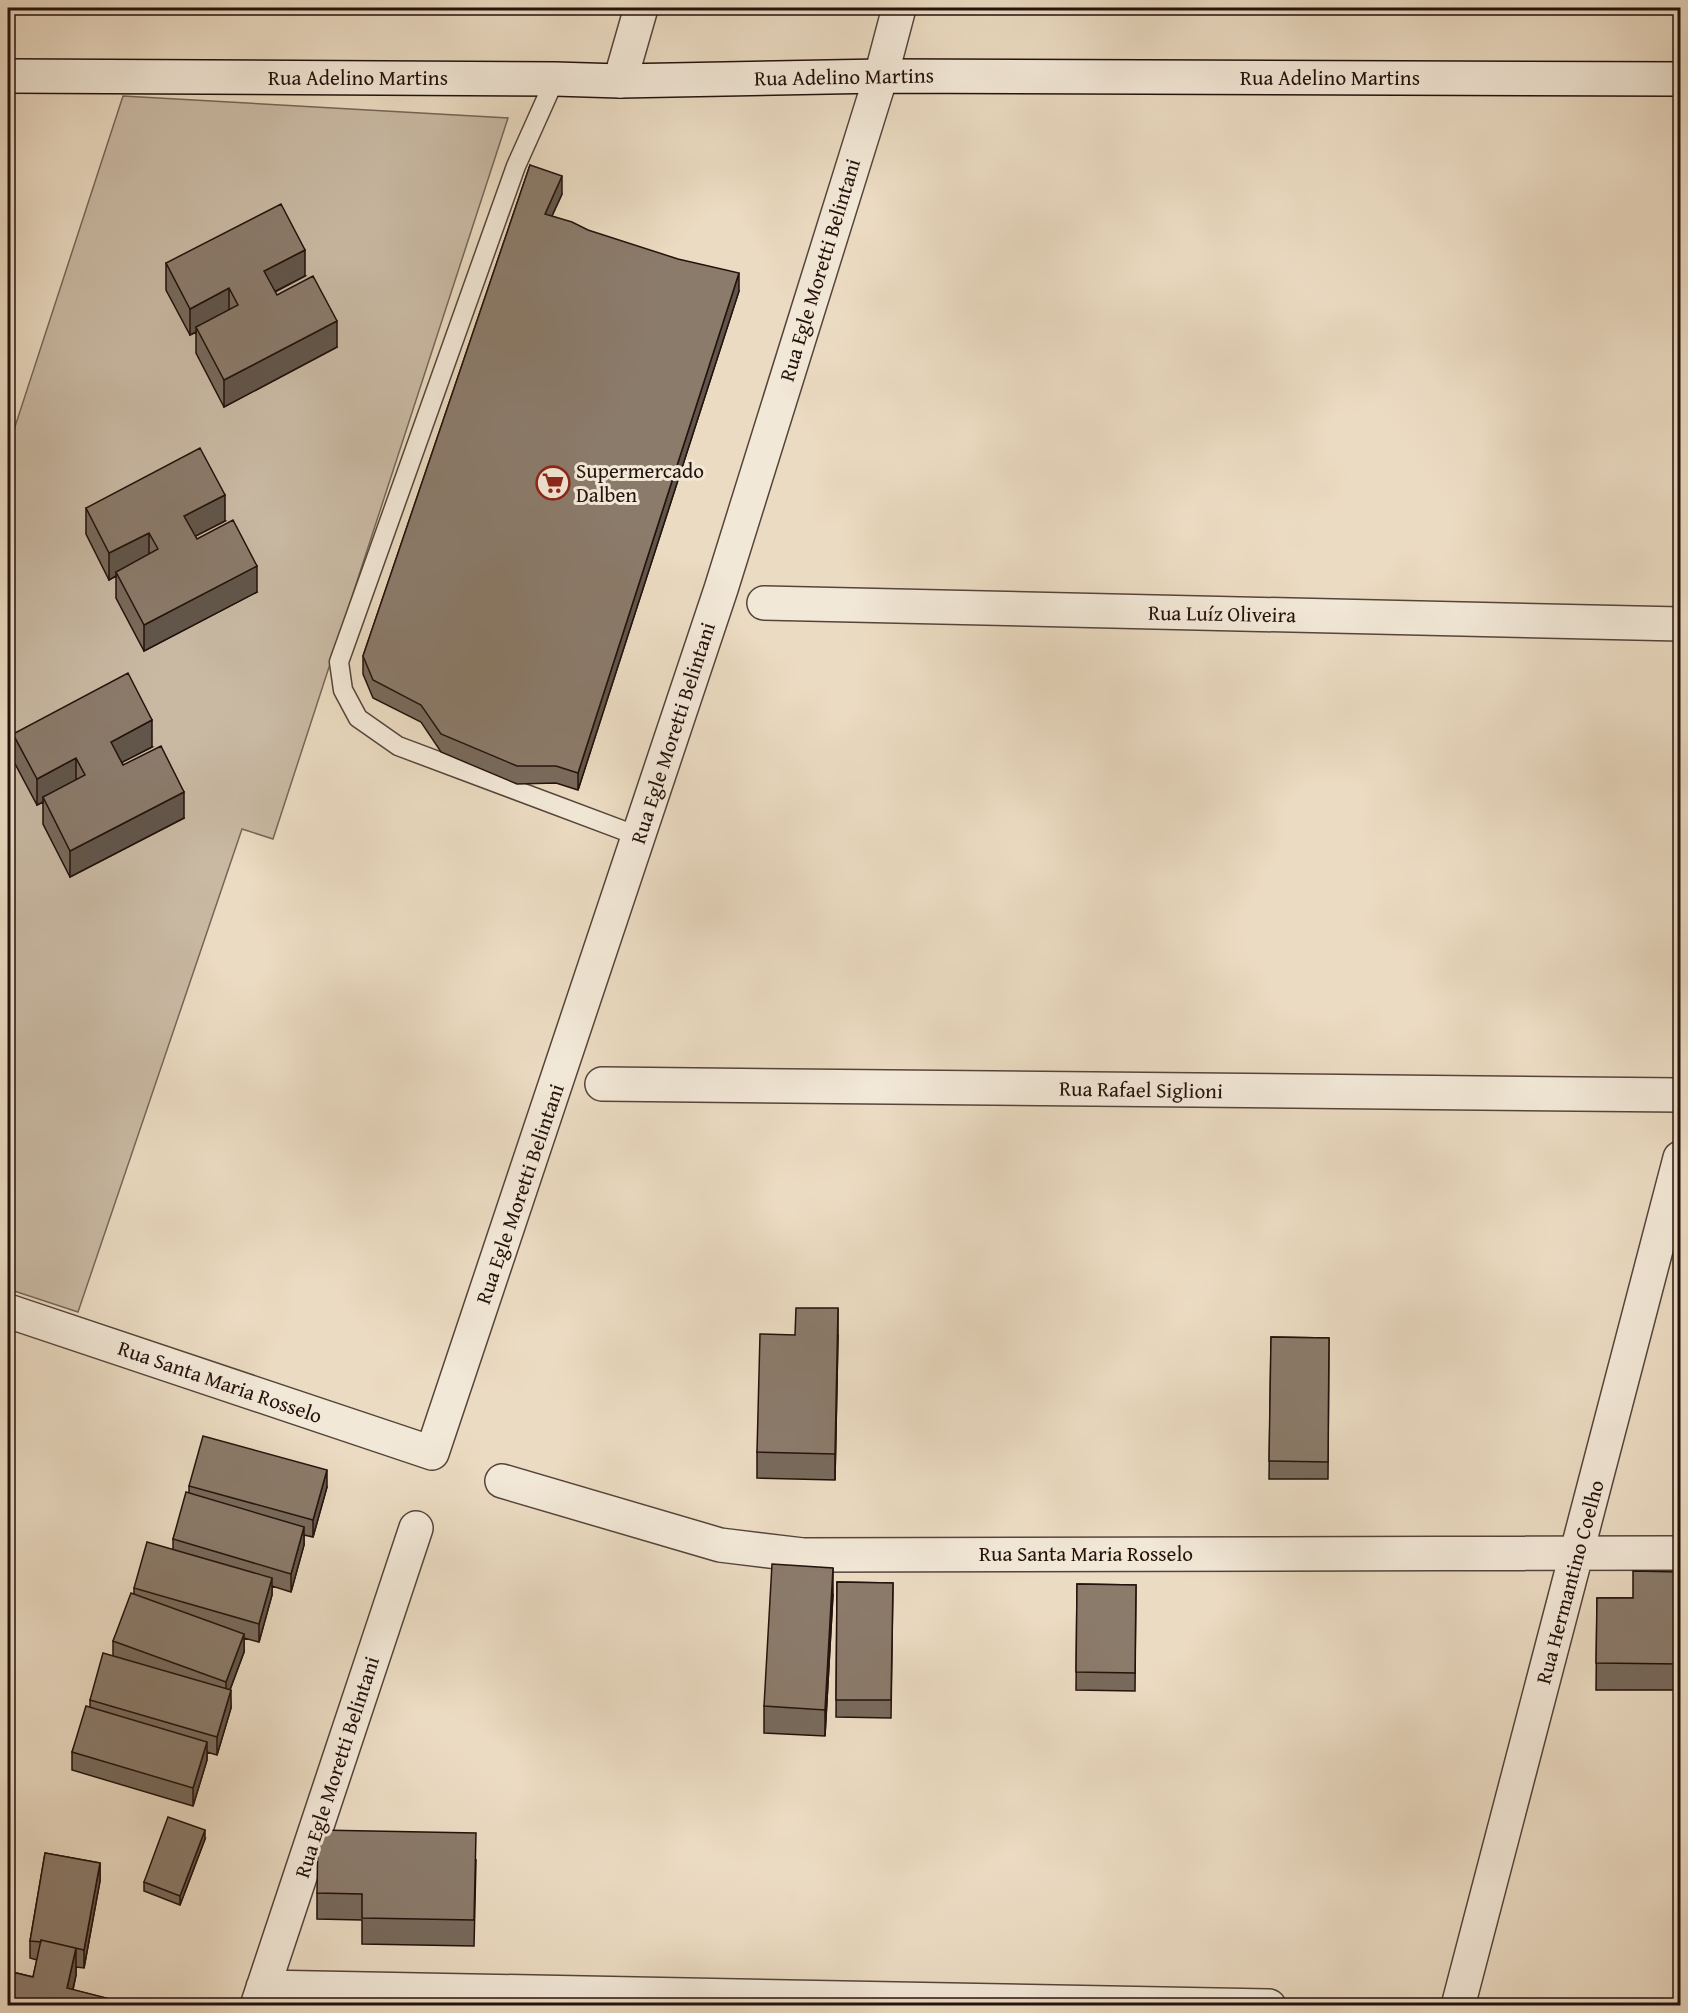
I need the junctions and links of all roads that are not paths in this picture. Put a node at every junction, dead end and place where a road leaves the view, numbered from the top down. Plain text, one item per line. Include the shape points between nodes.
1 (641, 8) edge
2 (899, 8) edge
3 (8, 76) edge
4 (881, 76) junction
5 (555, 79) junction
6 (1680, 79) edge
7 (620, 81) junction
8 (764, 603) dead end
9 (1680, 624) edge
10 (638, 836) junction
11 (602, 1084) dead end
12 (1680, 1095) edge
13 (1680, 1158) edge
14 (8, 1311) edge
15 (432, 1453) joint
16 (502, 1481) dead end
17 (416, 1528) dead end
18 (1577, 1553) junction
19 (1680, 1553) edge
20 (260, 1996) edge
21 (1269, 2006) edge
22 (1458, 2006) edge

1 - 7 street
2 - 4 street, Rua Egle Moretti Belintani
3 - 5 street, Rua Adelino Martins
4 - 6 street, Rua Adelino Martins
4 - 7 street, Rua Adelino Martins
4 - 10 street, Rua Egle Moretti Belintani via 721,589
5 - 7 street, Rua Adelino Martins
5 - 10 lane via 516,166 339,662 343,690 358,718 398,746
8 - 9 street, Rua Luíz Oliveira
10 - 15 street, Rua Egle Moretti Belintani
11 - 12 street, Rua Rafael Siglioni
13 - 18 street, Rua Hermantino Coelho
14 - 15 street, Rua Santa Maria Rosselo
16 - 18 street, Rua Santa Maria Rosselo via 720,1545 803,1555
17 - 20 street, Rua Egle Moretti Belintani
18 - 19 street, Rua Santa Maria Rosselo
18 - 22 street, Rua Hermantino Coelho
20 - 21 street

